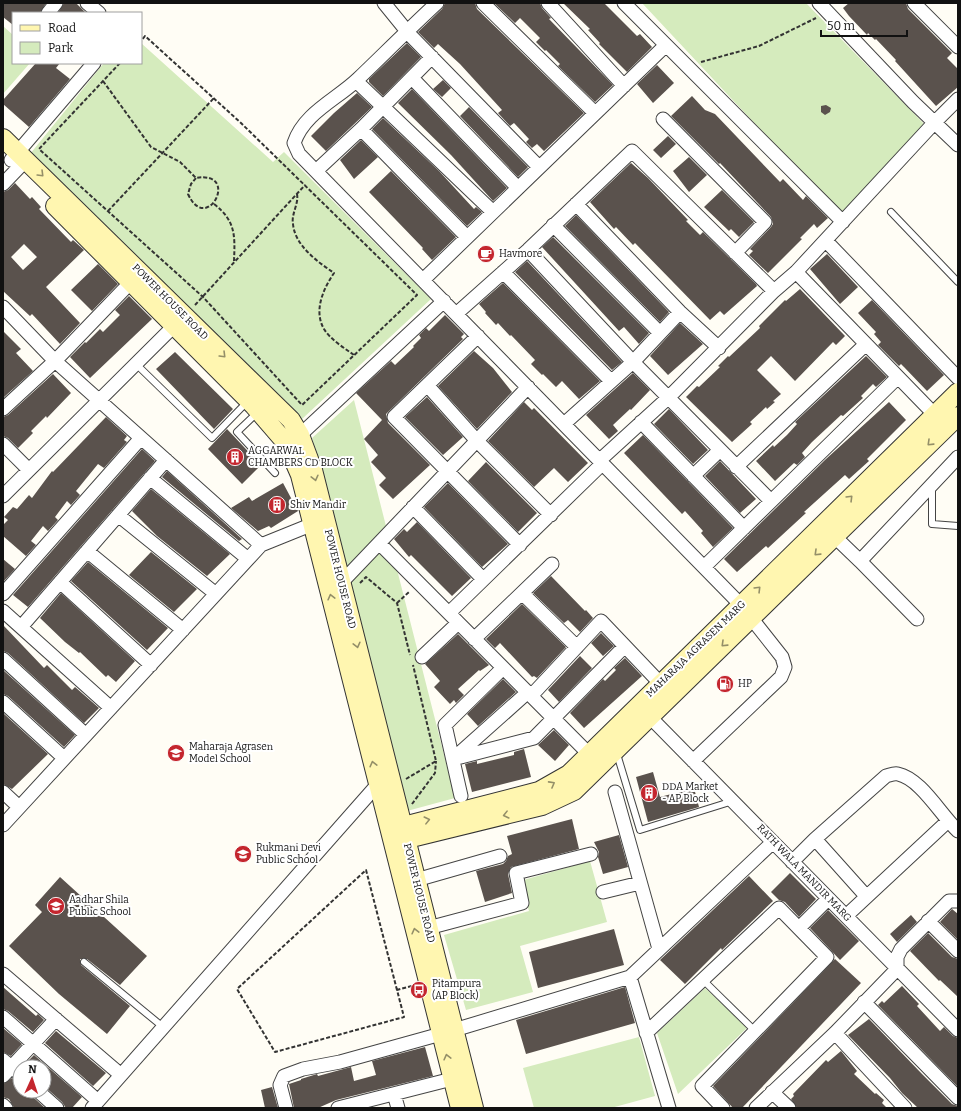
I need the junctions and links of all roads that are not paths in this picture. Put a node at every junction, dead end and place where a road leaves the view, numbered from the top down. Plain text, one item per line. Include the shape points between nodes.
1 (56, 3) edge
2 (86, 3) edge
3 (384, 3) edge
4 (437, 3) edge
5 (548, 3) edge
6 (624, 3) edge
7 (914, 3) edge
8 (485, 4) edge
9 (823, 6) edge
10 (49, 12) edge
11 (98, 12) edge
12 (407, 32) junction
13 (666, 46) junction
14 (958, 47) edge
15 (432, 57) junction
16 (93, 64) edge
17 (412, 78) junction
18 (356, 81) junction
19 (624, 86) junction
20 (958, 99) edge
21 (383, 107) junction
22 (595, 113) junction
23 (663, 119) dead end
24 (934, 123) junction
25 (361, 129) junction
26 (3, 138) edge
27 (958, 145) edge
28 (16, 159) edge
29 (539, 167) junction
30 (316, 171) junction
31 (3, 184) edge
32 (518, 188) junction
33 (576, 204) junction
34 (492, 211) junction
35 (891, 212) dead end
36 (843, 222) junction
37 (553, 226) junction
38 (467, 237) junction
39 (826, 240) junction
40 (528, 250) junction
41 (735, 253) junction
42 (503, 272) junction
43 (796, 272) junction
44 (423, 280) junction
45 (131, 282) junction
46 (958, 282) edge
47 (774, 291) junction
48 (444, 301) junction
49 (3, 307) edge
50 (680, 312) junction
51 (456, 314) junction
52 (179, 321) junction
53 (660, 333) junction
54 (478, 336) junction
55 (866, 344) junction
56 (718, 348) junction
57 (55, 361) junction
58 (633, 362) junction
59 (136, 364) junction
60 (898, 377) junction
61 (958, 378) edge
62 (611, 381) junction
63 (427, 385) junction
64 (528, 388) junction
65 (958, 392) edge
66 (669, 397) junction
67 (99, 400) junction
68 (254, 405) junction
69 (3, 409) edge
70 (935, 414) junction
71 (958, 416) edge
72 (278, 420) junction
73 (641, 422) junction
74 (565, 423) junction
75 (141, 438) junction
76 (293, 439) junction
77 (477, 441) junction
78 (3, 444) edge
79 (720, 450) junction
80 (958, 457) edge
81 (166, 460) junction
82 (602, 461) junction
83 (736, 467) junction
84 (29, 470) junction
85 (448, 471) junction
86 (275, 473) dead end
87 (693, 476) junction
88 (150, 478) junction
89 (932, 485) junction
90 (3, 496) edge
91 (771, 501) junction
92 (413, 507) junction
93 (118, 515) junction
94 (551, 515) junction
95 (313, 524) junction
96 (958, 526) edge
97 (744, 528) junction
98 (834, 536) junction
99 (379, 543) junction
100 (261, 545) junction
101 (520, 545) junction
102 (87, 551) junction
103 (248, 559) junction
104 (860, 561) junction
105 (552, 564) dead end
106 (704, 567) junction
107 (483, 579) junction
108 (60, 582) junction
109 (343, 589) junction
110 (522, 593) junction
111 (3, 594) edge
112 (216, 594) junction
113 (3, 611) edge
114 (746, 611) junction
115 (449, 613) junction
116 (917, 619) dead end
117 (458, 622) junction
118 (21, 627) junction
119 (182, 630) junction
120 (474, 638) junction
121 (625, 646) junction
122 (577, 647) junction
123 (3, 659) edge
124 (415, 659) road end
125 (151, 665) junction
126 (503, 668) junction
127 (660, 684) junction
128 (529, 694) junction
129 (3, 702) edge
130 (111, 708) junction
131 (644, 710) junction
132 (552, 717) junction
133 (86, 735) junction
134 (615, 749) junction
135 (589, 754) junction
136 (64, 758) junction
137 (453, 759) junction
138 (693, 761) junction
139 (387, 783) junction
140 (3, 792) edge
141 (614, 792) dead end
142 (461, 796) dead end
143 (733, 801) junction
144 (20, 807) junction
145 (948, 821) junction
146 (3, 825) edge
147 (398, 831) junction
148 (958, 831) edge
149 (815, 839) junction
150 (773, 842) junction
151 (590, 854) dead end
152 (500, 856) dead end
153 (792, 862) junction
154 (416, 880) junction
155 (640, 883) junction
156 (603, 892) dead end
157 (866, 896) junction
158 (828, 899) junction
159 (957, 899) edge
160 (846, 916) junction
161 (928, 921) junction
162 (428, 928) junction
163 (799, 928) junction
164 (659, 949) junction
165 (958, 951) edge
166 (84, 962) dead end
167 (897, 968) junction
168 (3, 974) edge
169 (630, 977) junction
170 (703, 980) junction
171 (864, 1002) junction
172 (3, 1016) edge
173 (56, 1019) junction
174 (163, 1028) junction
175 (958, 1030) edge
176 (756, 1031) junction
177 (448, 1032) junction
178 (646, 1033) junction
179 (835, 1033) junction
180 (34, 1043) junction
181 (9, 1069) edge
182 (121, 1075) junction
183 (452, 1079) junction
184 (772, 1092) junction
185 (394, 1094) junction
186 (958, 1098) edge
187 (47, 1099) edge
188 (3, 1105) edge
189 (95, 1105) edge
190 (343, 1107) edge
191 (6, 1108) edge
192 (57, 1108) edge
193 (286, 1108) edge
194 (398, 1108) edge
195 (460, 1108) edge
196 (474, 1108) edge
197 (668, 1108) edge
198 (723, 1108) edge
199 (756, 1108) edge
200 (789, 1108) edge
201 (905, 1108) edge

1 - 10 street
2 - 11 street
3 - 12 street
4 - 12 street
5 - 19 street
6 - 13 street
7 - 14 street
8 - 22 street
9 - 24 street
12 - 15 street
12 - 18 street
13 - 19 street
13 - 36 street
15 - 17 street
15 - 29 street
16 - 28 street
17 - 21 street
17 - 32 street
18 - 21 street
18 - 30 street via 305,121 298,132 294,143 299,154
19 - 22 street
20 - 24 street
21 - 25 street
21 - 34 street
22 - 29 street
23 - 41 street via 765,222
24 - 27 street
24 - 36 street
25 - 30 street
25 - 38 street
26 - 28 street, POWER HOUSE ROAD
28 - 31 street
28 - 45 street, POWER HOUSE ROAD
28 -> 52 street, POWER HOUSE ROAD
29 - 32 street
30 - 44 street
32 - 34 street
33 - 37 street
33 - 41 street via 632,151
33 - 50 street
34 - 38 street
35 - 46 lane
36 - 39 street
37 - 40 street
37 - 53 street
38 - 44 street
39 - 43 street
39 - 61 street
40 - 42 street
40 - 58 street
41 - 47 street
42 - 51 street
42 - 62 street
43 - 47 street
43 - 55 street
44 - 48 street
45 - 52 street, POWER HOUSE ROAD
45 - 57 street
47 - 56 street
48 - 51 street
48 - 76 street
49 - 57 street
50 - 53 street
50 - 56 street
51 - 54 street
52 - 59 street
52 - 68 street, POWER HOUSE ROAD
52 -> 72 street, POWER HOUSE ROAD
53 - 58 street
54 - 63 street
54 - 64 street
55 - 60 street
55 - 83 street
56 - 66 street
57 - 67 street
57 - 69 street
58 - 62 street
58 - 66 street
59 - 67 street
59 - 68 lane via 212,438
60 - 70 street
60 - 91 street
62 - 74 street
63 - 77 street
63 - 85 street via 394,417
64 - 74 street
64 - 77 street
65 - 70 street, MAHARAJA AGRASEN MARG
66 - 73 street
66 - 79 street
67 - 75 street
67 - 84 street
68 - 72 street, POWER HOUSE ROAD
68 - 86 lane via 237,432
114 -> 70 street, MAHARAJA AGRASEN MARG
71 -> 98 street, MAHARAJA AGRASEN MARG
72 - 76 street, POWER HOUSE ROAD via 291,420
73 - 82 street
73 - 87 street
74 - 82 street
75 - 81 street
75 - 111 street
76 - 95 street, POWER HOUSE ROAD
76 -> 109 street, POWER HOUSE ROAD via 313,470
77 - 85 street
77 - 94 street
78 - 84 street
79 - 83 street
79 - 87 street
80 - 89 street
81 - 88 street
81 - 100 street
82 - 94 street
82 - 106 street
83 - 91 street
84 - 90 street
85 - 92 street
85 - 101 street
87 - 97 street
88 - 93 street
88 - 103 street
89 - 96 lane via 932,524
89 - 104 street
91 - 97 street
92 - 99 street
92 - 107 street
93 - 102 street
93 - 112 street
94 - 101 street
95 - 100 street
139 -> 95 street, POWER HOUSE ROAD
97 - 106 street
98 - 104 street
98 -> 114 street, MAHARAJA AGRASEN MARG
99 - 109 street
99 - 115 street
100 - 103 street
101 - 107 street
102 - 108 street
102 - 119 street
103 - 112 street
104 - 116 street
105 - 110 street
106 - 114 street
107 - 115 street
108 - 118 street
108 - 125 street
109 -> 139 street, POWER HOUSE ROAD
110 - 120 street
110 - 122 street
112 - 119 street
113 - 118 street
114 - 127 street, MAHARAJA AGRASEN MARG
114 -> 131 street, MAHARAJA AGRASEN MARG
114 - 138 street via 782,656 785,667 781,677
115 - 117 street
117 - 120 street
117 - 124 street
118 - 130 street
119 - 125 street
120 - 126 street
121 - 122 street via 601,621
121 - 127 street
121 - 132 street
122 - 128 street
123 - 133 street
125 - 130 street
126 - 128 street
126 - 137 street via 445,725
127 - 131 street, MAHARAJA AGRASEN MARG
128 - 132 street
128 - 137 street
129 - 136 street
130 - 133 street
131 - 134 street, MAHARAJA AGRASEN MARG
131 - 135 street, MAHARAJA AGRASEN MARG
131 - 138 street, RATH WALA MANDIR MARG
132 - 135 street
132 - 137 street via 534,738
133 - 136 street
134 - 143 lane via 640,830
134 -> 147 street, MAHARAJA AGRASEN MARG via 574,790 542,806
147 -> 135 street, MAHARAJA AGRASEN MARG via 539,791 569,774
136 - 144 street
137 - 142 street
138 - 143 street, RATH WALA MANDIR MARG
139 - 147 street, POWER HOUSE ROAD
139 - 174 street
140 - 144 street
141 - 155 street
143 - 150 street, RATH WALA MANDIR MARG
144 - 146 street
145 - 148 street
145 - 149 street via 911,778 896,773 886,776
145 - 157 street
147 - 154 street, POWER HOUSE ROAD
177 -> 147 street, POWER HOUSE ROAD via 428,982
149 - 153 street
149 - 157 street
150 - 153 street, RATH WALA MANDIR MARG
150 - 164 street
151 - 162 street via 516,873 522,903
152 - 154 street
153 - 158 street, RATH WALA MANDIR MARG
154 - 162 street, POWER HOUSE ROAD
155 - 156 street
155 - 164 street
157 - 160 street
158 - 160 street, RATH WALA MANDIR MARG
158 - 163 street
159 - 161 street via 949,901
160 - 167 street, RATH WALA MANDIR MARG
161 - 165 street
161 - 167 street via 901,949 897,957
162 - 177 street, POWER HOUSE ROAD
163 - 170 street via 779,908
163 - 176 street via 827,957
164 - 169 street
166 - 174 lane
167 - 171 street
167 - 175 street, RATH WALA MANDIR MARG
168 - 173 street
169 - 177 street
169 - 178 street
170 - 176 lane
170 - 178 street
171 - 179 street
171 - 186 street
172 - 180 street
173 - 180 street
173 - 182 street
174 - 182 street
176 - 198 street via 702,1086
183 -> 177 street, POWER HOUSE ROAD
177 - 193 street via 284,1076 280,1085
177 - 196 street, POWER HOUSE ROAD
178 - 197 street
179 - 184 street
179 - 201 street
180 - 181 street
180 - 189 street
182 - 189 street
183 - 185 street
183 - 195 street, POWER HOUSE ROAD
184 - 199 street
184 - 200 street
185 - 190 street
185 - 194 street
187 - 192 street
188 - 191 street

